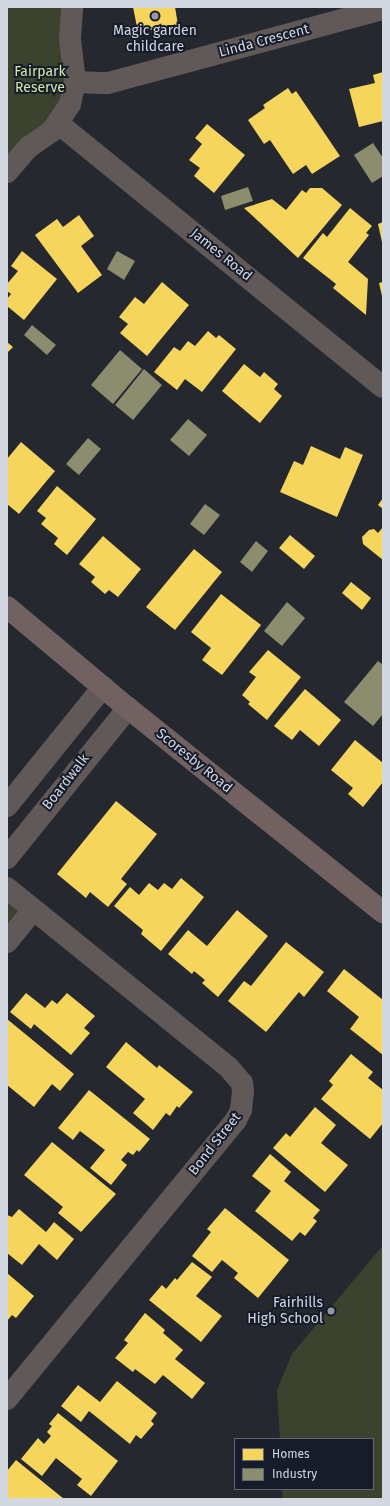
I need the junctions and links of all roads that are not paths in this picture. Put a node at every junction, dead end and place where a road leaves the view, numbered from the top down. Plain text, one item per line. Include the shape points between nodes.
1 (72, 7) edge
2 (383, 9) edge
3 (75, 82) junction
4 (59, 124) junction
5 (7, 172) edge
6 (383, 386) edge
7 (7, 607) edge
8 (103, 687) junction
9 (128, 708) junction
10 (7, 806) edge
11 (7, 858) edge
12 (7, 888) edge
13 (33, 910) junction
14 (383, 912) edge
15 (7, 942) edge
16 (7, 1399) edge

1 - 3 street via 70,39
2 - 3 street, Linda Crescent via 108,83
3 - 4 street via 70,104
4 - 5 street via 45,138 29,147
4 - 6 street, James Road
7 - 8 main road, Scoresby Road
8 - 9 main road, Scoresby Road
8 - 10 street
9 - 11 street, Boardwalk
9 - 14 main road, Scoresby Road
12 - 13 street, Bond Street
13 - 15 street
13 - 16 street, Bond Street via 234,1072 242,1083 243,1100 236,1120

